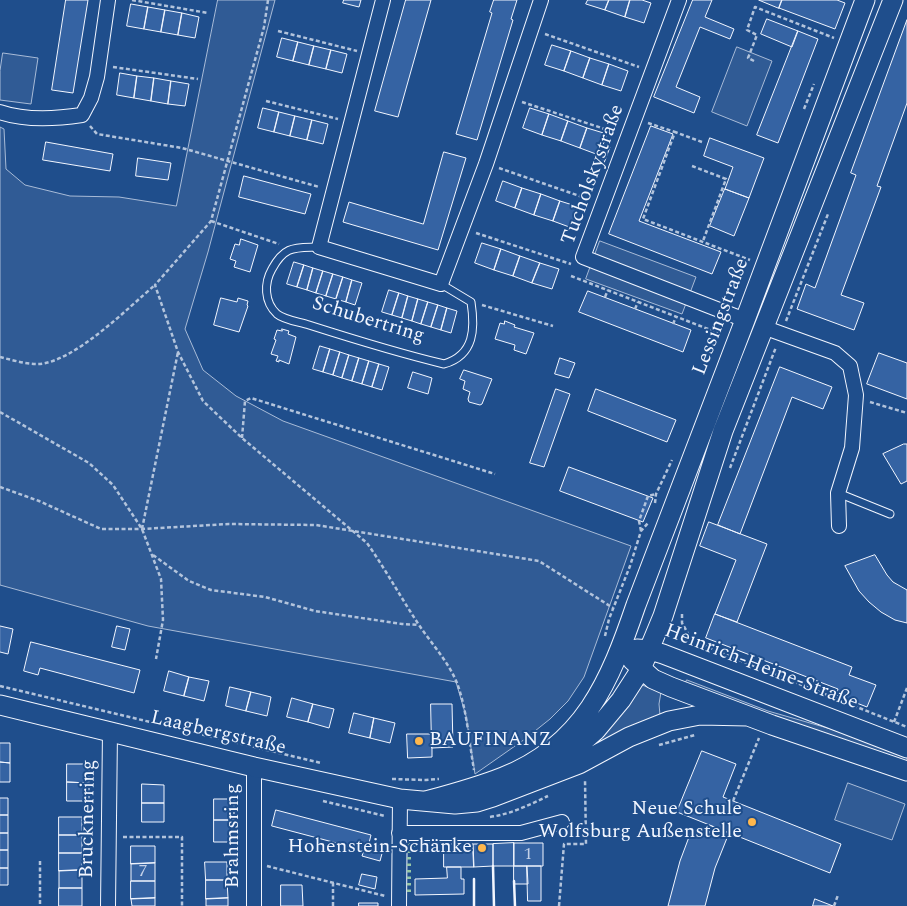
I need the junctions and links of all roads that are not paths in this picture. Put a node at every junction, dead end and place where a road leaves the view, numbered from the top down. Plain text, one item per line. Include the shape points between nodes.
1 (108, 0) edge
2 (384, 0) edge
3 (541, 0) edge
4 (679, 0) edge
5 (864, 0) edge
6 (893, 0) edge
7 (0, 112) edge
8 (319, 247) junction
9 (441, 284) junction
10 (745, 320) junction
11 (763, 327) junction
12 (838, 494) junction
13 (890, 514) dead end
14 (839, 526) dead end
15 (621, 649) junction
16 (650, 650) junction
17 (642, 669) junction
18 (0, 705) edge
19 (748, 716) junction
20 (110, 731) junction
21 (907, 748) edge
22 (254, 766) junction
23 (907, 771) edge
24 (527, 783) junction
25 (400, 799) junction
26 (426, 801) junction
27 (562, 822) dead end
28 (399, 833) junction
29 (399, 902) edge
30 (108, 906) edge
31 (254, 906) edge

1 - 7 street via 99,65 91,98 82,115 57,119 10,116
2 - 8 street
3 - 9 street via 486,164
4 - 10 street, Tucholskystraße via 583,257
5 - 10 street, Lessingstraße
6 - 11 street, Lessingstraße
8 - 9 street
8 - 9 lane, Schubertring via 290,248 276,262 267,277 267,302 278,315 444,364 455,361 470,344 473,333 471,302
10 - 15 street, Lessingstraße
11 - 12 street via 835,353 850,366 856,395 852,448
11 - 16 street, Lessingstraße via 723,431
12 - 13 lane
12 - 14 street
15 - 16 street, Heinrich-Heine-Straße
15 - 17 street
15 - 26 street, Laagbergstraße via 589,710 548,753 505,777
16 - 17 street, Laagbergstraße
16 - 21 street, Heinrich-Heine-Straße
17 - 19 street via 670,687
17 - 24 street, Laagbergstraße via 596,730 563,759
18 - 20 street, Laagbergstraße
19 - 23 street
19 - 24 street, Laagbergstraße via 700,715 669,721 629,737 582,771
20 - 22 street, Laagbergstraße
20 - 30 street, Brucknerring
22 - 25 street, Laagbergstraße
22 - 31 street, Brahmsring
24 - 26 street, Laagbergstraße via 477,802
25 - 26 street, Laagbergstraße
25 - 28 street
27 - 28 street via 521,833
28 - 29 street

